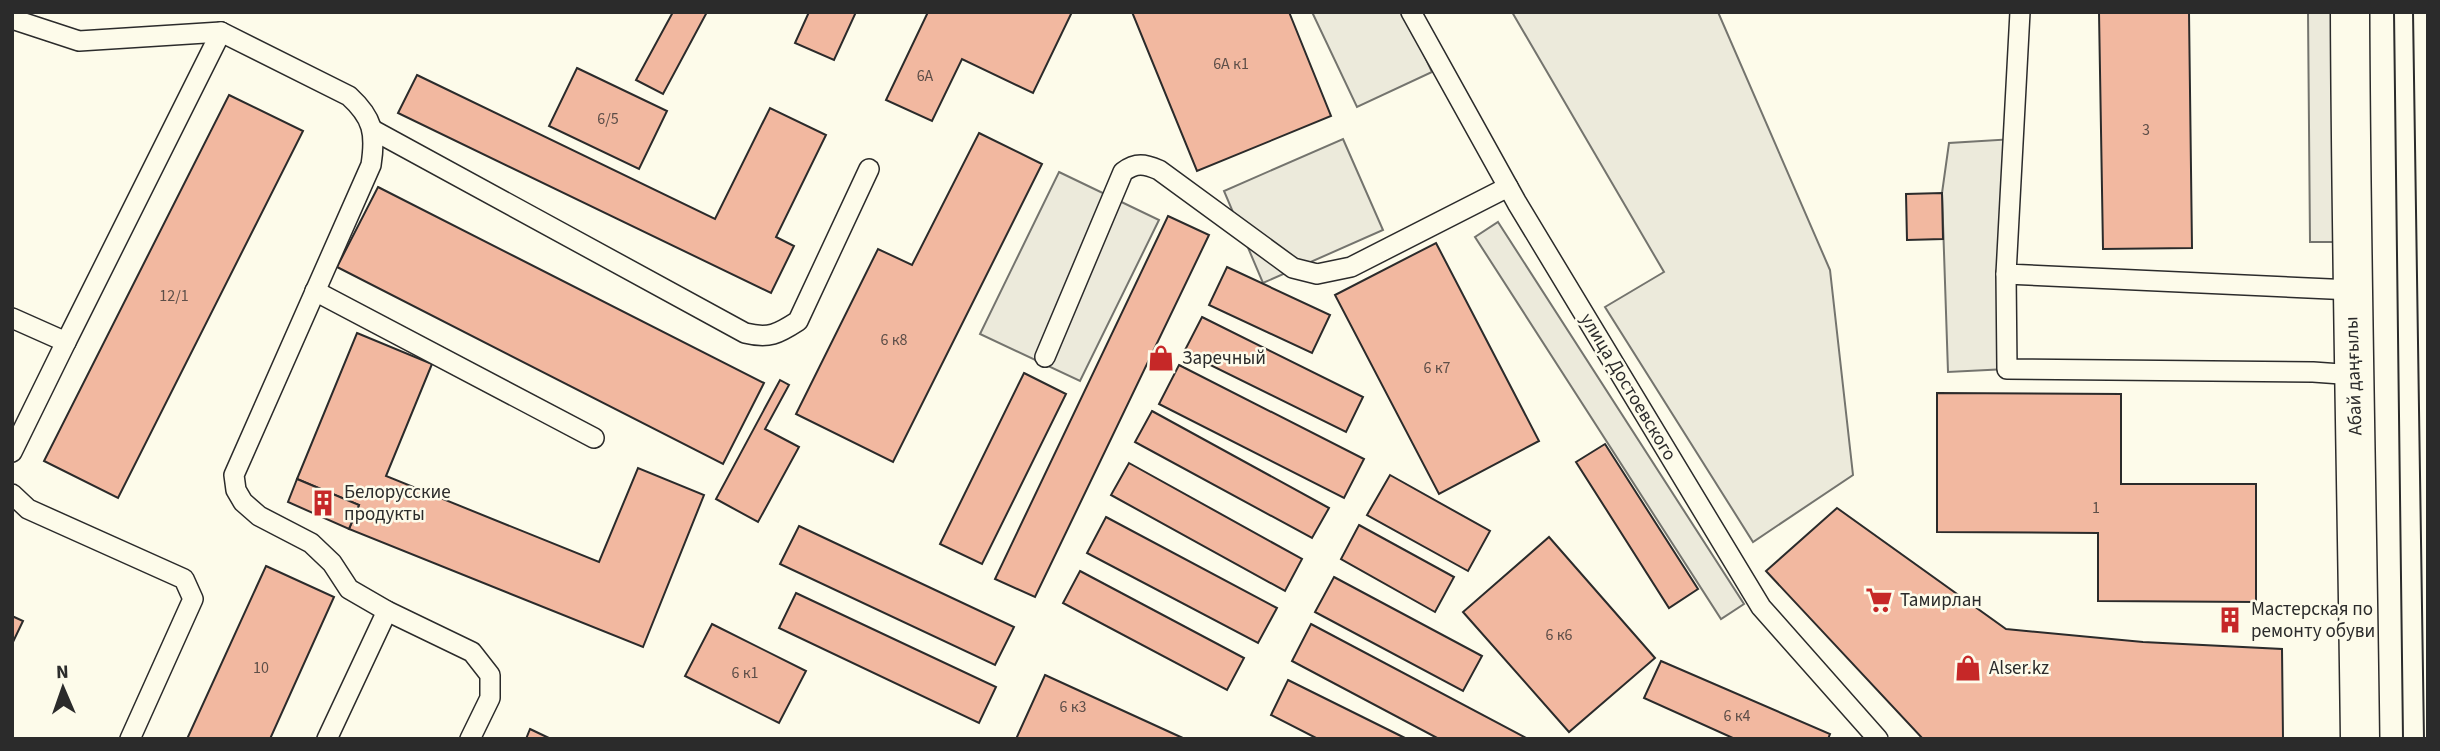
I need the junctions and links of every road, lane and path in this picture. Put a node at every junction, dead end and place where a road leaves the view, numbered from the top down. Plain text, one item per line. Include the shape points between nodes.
1 (1411, 12) edge
2 (2020, 12) edge
3 (2350, 12) edge
4 (12, 19) edge
5 (220, 32) junction
6 (373, 130) junction
7 (869, 169) dead end
8 (1508, 187) junction
9 (2006, 274) junction
10 (2352, 290) junction
11 (315, 291) junction
12 (12, 318) edge
13 (66, 342) junction
14 (1045, 357) dead end
15 (2355, 375) junction
16 (594, 438) dead end
17 (12, 452) edge
18 (12, 494) edge
19 (387, 611) junction
20 (130, 739) edge
21 (327, 739) edge
22 (470, 739) edge
23 (1878, 739) edge
24 (2360, 739) edge

1 - 8 lane, улица Достоевского
2 - 9 lane
3 - 10 main road, Абай даңғылы
4 - 5 lane via 79,41
5 - 6 lane via 349,96 364,110
5 - 13 lane
6 - 7 lane via 745,333 760,337 778,334 798,321
6 - 11 lane via 371,165
8 - 14 lane via 1351,267 1317,274 1293,268 1159,170 1145,164 1132,166 1123,172
8 - 23 lane, улица Достоевского via 1761,607
9 - 10 lane
9 - 15 lane via 2007,369
10 - 15 main road, Абай даңғылы
11 - 16 lane
11 - 19 lane via 234,475 236,490 259,516 311,543 349,589
12 - 13 lane
13 - 17 lane
15 - 24 main road, Абай даңғылы
18 - 20 lane via 28,509 184,579 193,600
19 - 21 lane
19 - 22 lane via 472,652 490,676 490,698

